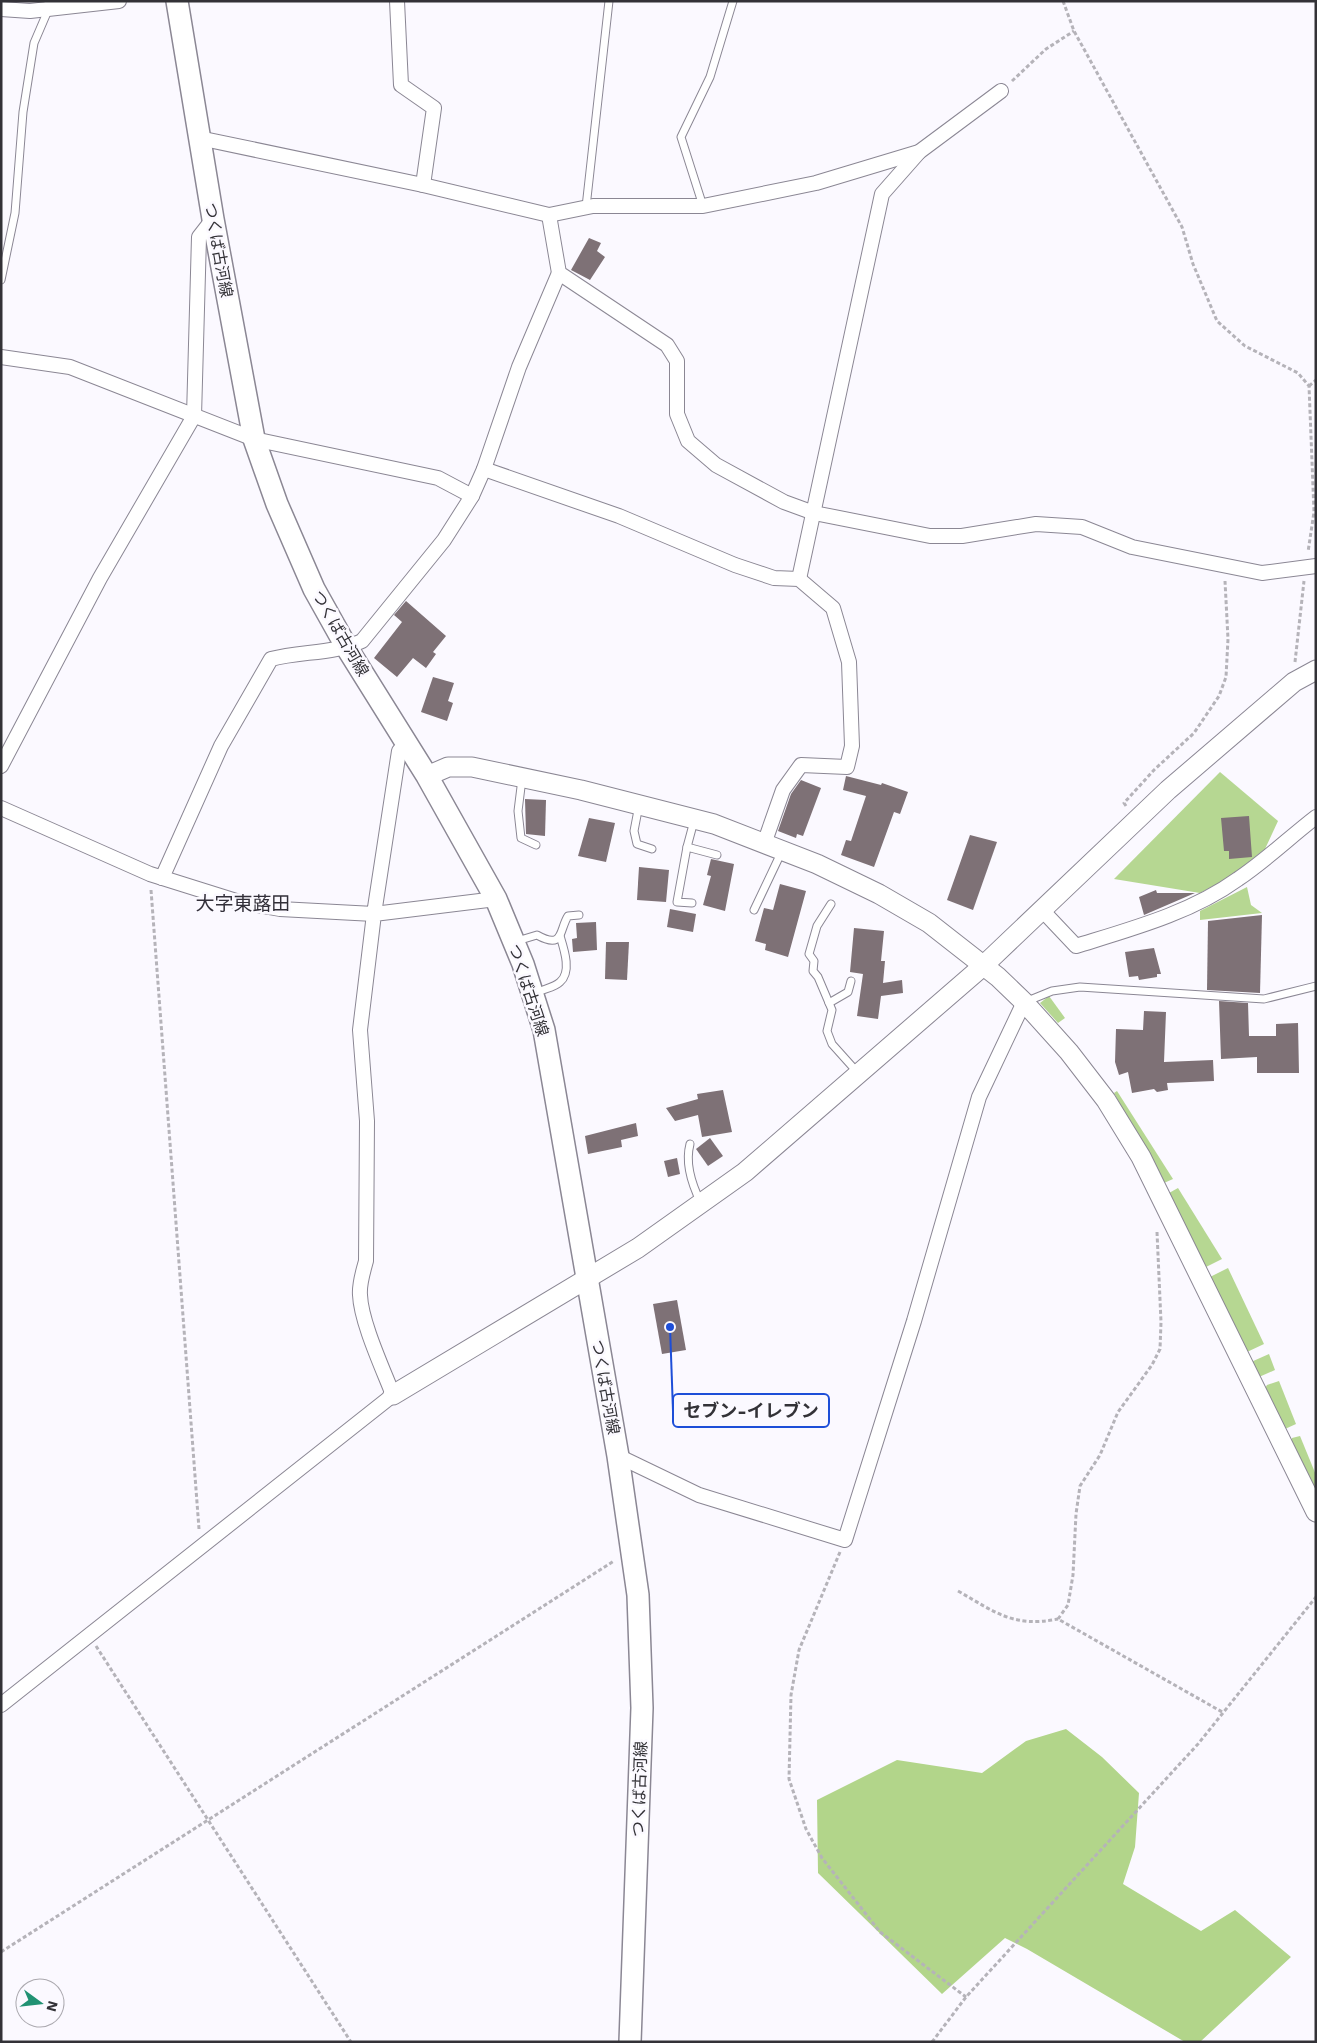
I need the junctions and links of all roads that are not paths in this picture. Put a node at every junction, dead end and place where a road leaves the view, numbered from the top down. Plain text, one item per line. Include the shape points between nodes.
1 (119, 1) edge
2 (177, 1) edge
3 (397, 1) edge
4 (609, 1) edge
5 (733, 1) edge
6 (48, 5) edge
7 (1, 9) edge
8 (1001, 91) road end
9 (199, 138) junction
10 (919, 152) junction
11 (423, 185) junction
12 (703, 206) junction
13 (586, 207) junction
14 (549, 215) junction
15 (213, 218) junction
16 (559, 273) junction
17 (1, 280) edge
18 (1, 357) edge
19 (194, 416) junction
20 (254, 438) junction
21 (484, 470) junction
22 (472, 496) junction
23 (814, 513) junction
24 (1311, 566) edge
25 (799, 579) junction
26 (348, 648) junction
27 (1316, 670) edge
28 (408, 743) junction
29 (1, 766) edge
30 (427, 776) junction
31 (522, 776) junction
32 (639, 804) junction
33 (1, 808) edge
34 (1316, 817) edge
35 (695, 819) junction
36 (764, 844) junction
37 (536, 845) dead end
38 (687, 847) junction
39 (652, 849) dead end
40 (782, 851) junction
41 (716, 854) dead end
42 (156, 876) junction
43 (496, 899) junction
44 (692, 903) dead end
45 (831, 904) dead end
46 (1041, 909) junction
47 (754, 910) dead end
48 (374, 914) junction
49 (579, 915) dead end
50 (560, 936) junction
51 (514, 942) junction
52 (983, 966) junction
53 (850, 981) dead end
54 (1316, 986) edge
55 (533, 995) junction
56 (1024, 1002) junction
57 (828, 1003) junction
58 (858, 1074) junction
59 (690, 1144) dead end
60 (701, 1204) junction
61 (588, 1279) junction
62 (393, 1395) junction
63 (618, 1456) junction
64 (1316, 1512) edge
65 (1, 1705) edge
66 (630, 2042) edge

1 - 6 street
2 - 9 main road, つくば古河線
3 - 11 street via 401,85 434,108
4 - 13 lane
5 - 12 lane via 710,77 681,137
6 - 7 street via 30,11
6 - 17 lane via 34,43 23,112 15,213
8 - 10 street
9 - 11 street
9 - 15 main road, つくば古河線
10 - 12 street via 816,184
10 - 23 street via 882,194
11 - 14 street
12 - 13 street
13 - 14 street
14 - 16 street
15 - 19 street via 199,237
15 - 20 main road, つくば古河線
16 - 21 street via 519,367
16 - 23 street via 667,345 677,361 677,414 688,441 716,465 784,502
18 - 19 street via 70,368
19 - 20 street
19 - 29 street via 100,578
20 - 22 street via 438,478
20 - 26 main road, つくば古河線 via 277,504 314,588
21 - 22 street
21 - 25 street via 619,516 735,565 774,578
22 - 26 street via 444,540 362,640
23 - 24 street via 930,536 962,536 1036,524 1082,527 1132,547 1262,573
23 - 25 street
25 - 36 street via 833,608 849,662 852,746 847,767 801,765 783,790
26 - 28 main road, つくば古河線
26 - 42 street via 271,659 221,746
27 - 46 street via 1294,682 1168,790
28 - 30 main road, つくば古河線
28 - 48 street via 399,751
30 - 31 street via 457,766
30 - 43 main road, つくば古河線
31 - 32 street
31 - 37 lane via 518,811 521,838
32 - 35 street
32 - 39 lane via 634,837 637,844
33 - 42 street
34 - 46 street via 1238,880 1187,908 1127,930 1076,946
35 - 36 street
35 - 38 lane
36 - 40 street
38 - 41 lane
38 - 44 lane via 677,902
40 - 47 lane
40 - 52 street via 817,864 929,923
42 - 48 street via 256,906
43 - 48 street
43 - 51 main road, つくば古河線
45 - 57 lane via 817,926 809,954
46 - 52 street
48 - 62 street via 360,1030 367,1122 366,1261 360,1297 372,1342
49 - 50 lane via 568,916
50 - 51 lane via 553,940 528,936
50 - 55 lane via 565,950 564,976 560,983
51 - 55 main road, つくば古河線
52 - 56 street
52 - 58 street
53 - 57 lane via 848,992
54 - 56 lane via 1264,999 1080,987 1052,991
55 - 61 main road, つくば古河線 via 544,1030
56 - 63 street via 979,1097 914,1321 845,1540 699,1495
56 - 64 street via 1070,1052 1106,1100 1141,1157
57 - 58 lane via 832,1010 827,1031 832,1044
58 - 60 street via 745,1172
59 - 60 lane via 688,1158
60 - 61 street
61 - 62 street
61 - 63 main road, つくば古河線
62 - 65 street
63 - 66 main road, つくば古河線 via 638,1595 642,1708

